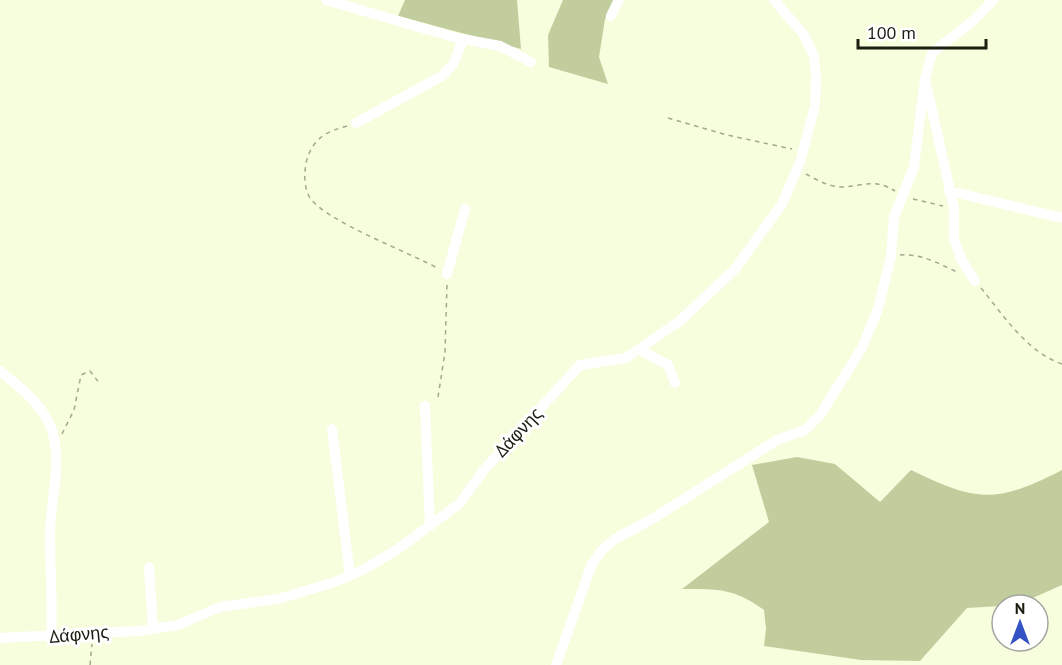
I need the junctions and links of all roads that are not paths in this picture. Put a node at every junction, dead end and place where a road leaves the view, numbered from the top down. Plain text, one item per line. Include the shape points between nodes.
1 (326, 0) edge
2 (619, 0) edge
3 (774, 0) edge
4 (993, 0) edge
5 (611, 16) dead end
6 (463, 39) junction
7 (531, 62) dead end
8 (925, 79) junction
9 (356, 123) road end
10 (949, 191) junction
11 (465, 208) dead end
12 (1062, 218) edge
13 (447, 274) road end
14 (975, 281) road end
15 (640, 350) junction
16 (0, 371) edge
17 (675, 383) dead end
18 (425, 406) dead end
19 (332, 429) dead end
20 (430, 526) junction
21 (149, 567) dead end
22 (350, 576) junction
23 (153, 628) junction
24 (51, 637) junction
25 (0, 638) edge
26 (556, 665) edge

1 - 6 street
2 - 5 street
3 - 15 street, Δάφνης via 804,35 814,56 815,106 797,169 782,204 735,269 700,305
4 - 8 street via 932,53
6 - 7 street via 500,46
6 - 9 street via 454,63 442,76
8 - 10 street
8 - 26 street via 914,167 894,217 891,256 878,309 862,348 820,415 805,430 777,440 602,550 592,564
10 - 12 street
10 - 14 street via 954,208 954,239
11 - 13 street
15 - 17 street via 668,365
15 - 20 street, Δάφνης via 618,360 580,365 483,471 459,504
16 - 24 street via 42,411 56,449 50,534
18 - 20 street
19 - 22 street
20 - 22 street, Δάφνης
21 - 23 street
22 - 23 street, Δάφνης via 278,598 220,607 178,625
23 - 24 street, Δάφνης
24 - 25 street, Δάφνης

